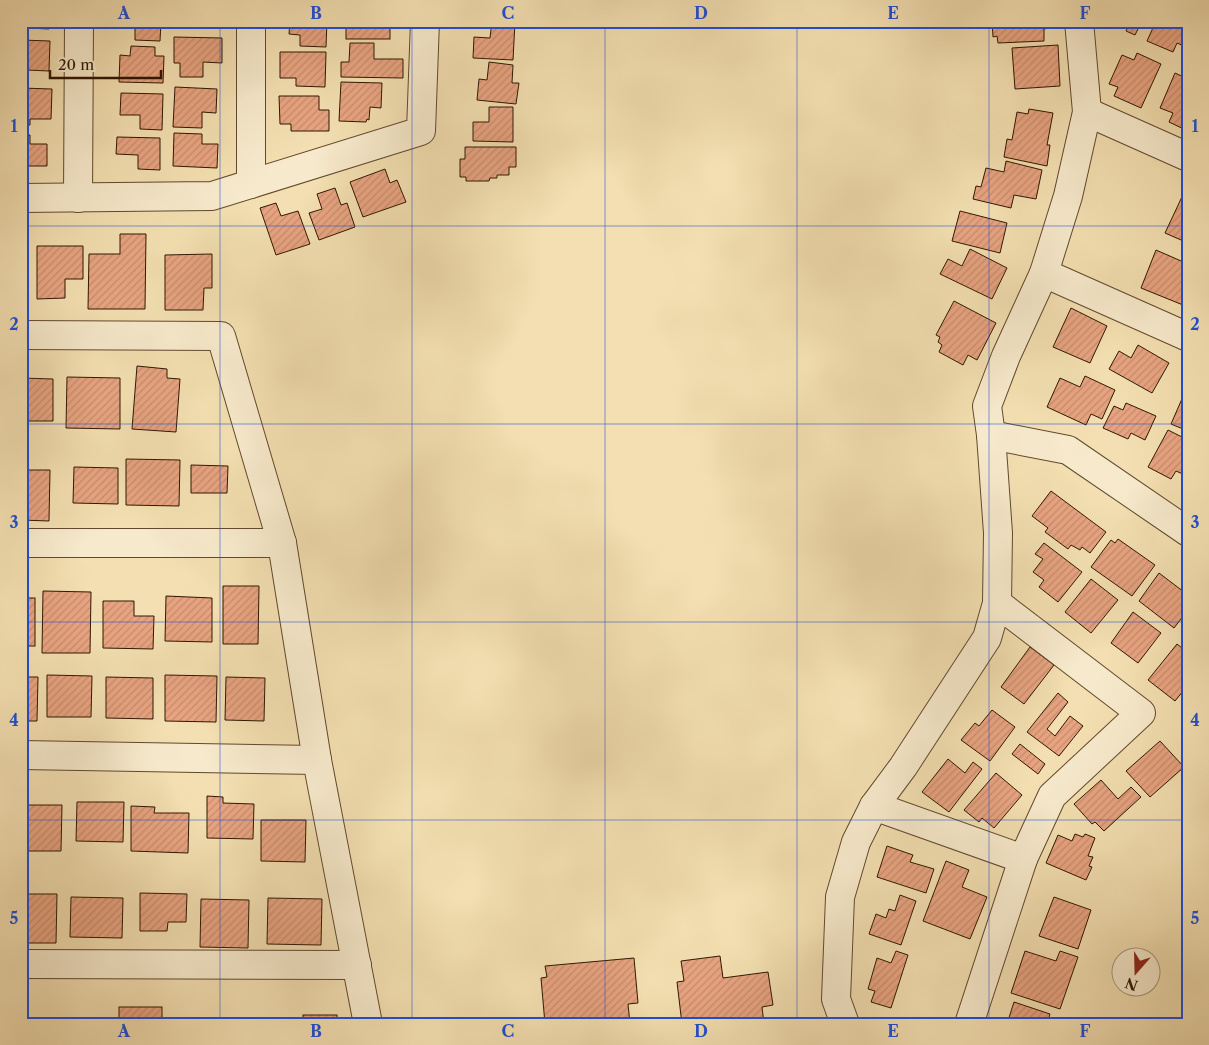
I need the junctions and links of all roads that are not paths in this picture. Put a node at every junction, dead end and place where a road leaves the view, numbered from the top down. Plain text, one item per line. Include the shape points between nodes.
1 (79, 21) edge
2 (251, 21) edge
3 (425, 21) edge
4 (1079, 21) edge
5 (1086, 112) junction
6 (1188, 157) edge
7 (251, 184) junction
8 (21, 198) edge
9 (78, 198) junction
10 (1044, 273) junction
11 (21, 335) edge
12 (1188, 337) edge
13 (991, 435) junction
14 (1188, 532) edge
15 (21, 543) edge
16 (282, 543) junction
17 (998, 603) junction
18 (21, 755) edge
19 (317, 760) junction
20 (874, 806) junction
21 (1023, 860) junction
22 (21, 964) edge
23 (357, 966) junction
24 (368, 1024) edge
25 (845, 1024) edge
26 (969, 1024) edge

1 - 9 street
2 - 7 street
3 - 7 street via 421,131
4 - 5 street
5 - 6 street
5 - 10 street via 1068,196
7 - 9 street via 212,196
8 - 9 street
10 - 12 street
10 - 13 street via 987,406
11 - 16 street via 221,336
13 - 14 street via 1068,450
13 - 17 street via 998,533
15 - 16 street
16 - 19 street
17 - 20 street via 987,638
17 - 21 street via 1141,713 1052,796
18 - 19 street
19 - 23 street
20 - 21 street
20 - 25 street via 856,842 840,897 836,999
21 - 26 street
22 - 23 street
23 - 24 street

